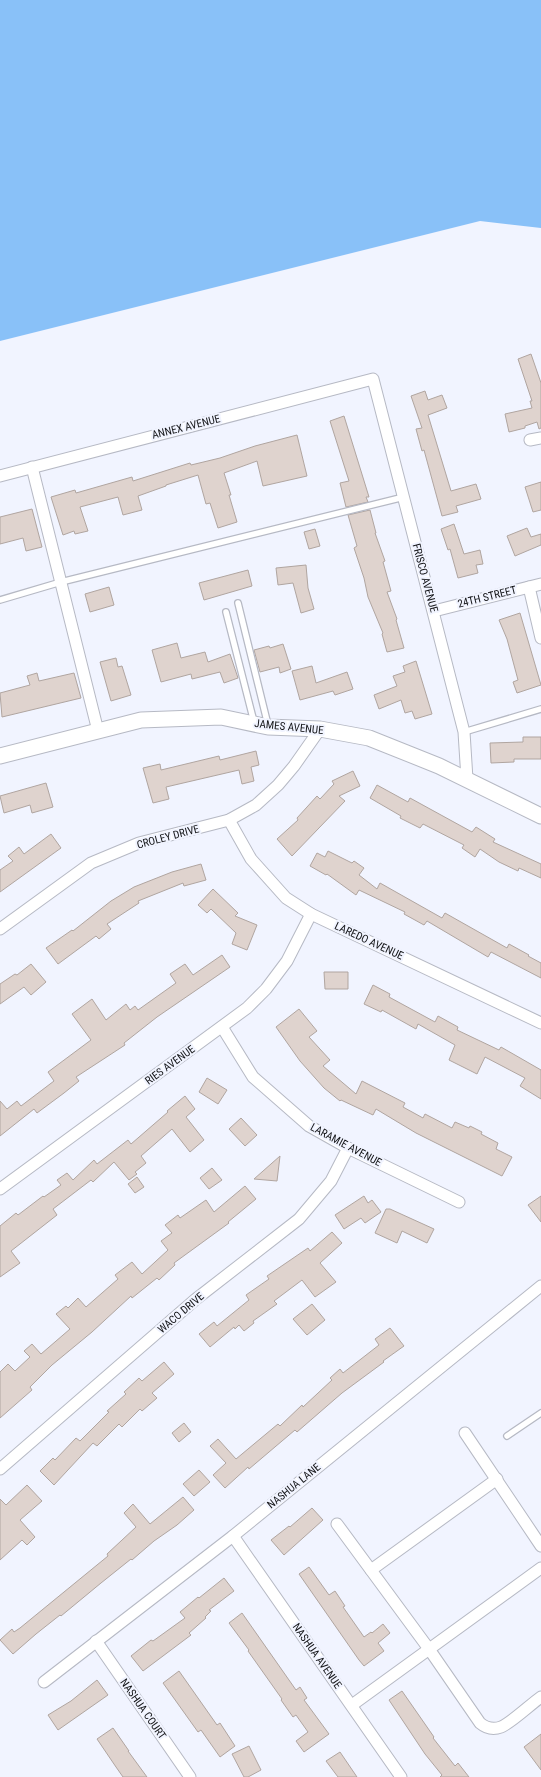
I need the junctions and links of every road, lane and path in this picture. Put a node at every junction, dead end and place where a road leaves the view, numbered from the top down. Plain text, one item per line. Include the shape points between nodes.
1 (372, 379) joint
2 (541, 438) edge
3 (530, 440) dead end
4 (32, 467) junction
5 (0, 476) edge
6 (404, 497) junction
7 (61, 582) junction
8 (541, 584) edge
9 (529, 587) junction
10 (0, 600) edge
11 (238, 603) dead end
12 (434, 611) junction
13 (226, 612) dead end
14 (541, 638) edge
15 (541, 709) edge
16 (261, 725) junction
17 (320, 729) junction
18 (98, 731) junction
19 (464, 732) junction
20 (0, 756) edge
21 (467, 779) junction
22 (541, 816) edge
23 (229, 820) junction
24 (310, 914) junction
25 (0, 929) edge
26 (541, 1023) edge
27 (222, 1027) junction
28 (348, 1148) junction
29 (0, 1189) edge
30 (459, 1202) dead end
31 (541, 1286) edge
32 (541, 1413) edge
33 (465, 1433) dead end
34 (507, 1436) dead end
35 (0, 1469) edge
36 (497, 1479) junction
37 (337, 1524) dead end
38 (233, 1536) junction
39 (541, 1546) edge
40 (541, 1568) edge
41 (371, 1570) junction
42 (96, 1641) junction
43 (429, 1649) junction
44 (44, 1682) dead end
45 (541, 1697) edge
46 (352, 1705) junction
47 (190, 1777) edge
48 (401, 1777) edge

1 - 4 street, ANNEX AVENUE
1 - 6 street, FRISCO AVENUE
2 - 3 street
4 - 5 street, ANNEX AVENUE
4 - 7 street
6 - 7 lane
6 - 12 street, FRISCO AVENUE
7 - 10 lane
7 - 18 street
8 - 9 street, 24TH STREET
9 - 12 street, 24TH STREET
9 - 14 street
11 - 16 lane
12 - 19 street, FRISCO AVENUE
13 - 16 lane
15 - 19 lane
16 - 17 street, JAMES AVENUE
16 - 18 street, JAMES AVENUE via 222,717 141,720
17 - 21 street, JAMES AVENUE via 369,738
17 - 23 street, CROLEY DRIVE via 278,785 256,805
18 - 20 street, JAMES AVENUE
19 - 21 street, FRISCO AVENUE
21 - 22 street, JAMES AVENUE
23 - 24 street, LAREDO AVENUE via 255,865 286,898
23 - 25 street, CROLEY DRIVE via 139,843 91,863
24 - 26 street, LAREDO AVENUE
24 - 27 street, RIES AVENUE via 287,961 266,989
27 - 28 street, LARAMIE AVENUE via 253,1077 309,1126
27 - 29 street, RIES AVENUE
28 - 30 street, LARAMIE AVENUE
28 - 35 street, WACO DRIVE via 331,1181 299,1219 196,1299
31 - 38 street, NASHUA LANE
32 - 34 lane
33 - 36 street
36 - 39 street
36 - 41 street
37 - 41 street
38 - 42 street, NASHUA LANE
38 - 46 street, NASHUA AVENUE
40 - 43 street
41 - 43 street
42 - 44 street, NASHUA LANE
42 - 47 street, NASHUA COURT
43 - 45 street via 485,1727 500,1727
43 - 46 street
46 - 48 street, NASHUA AVENUE

